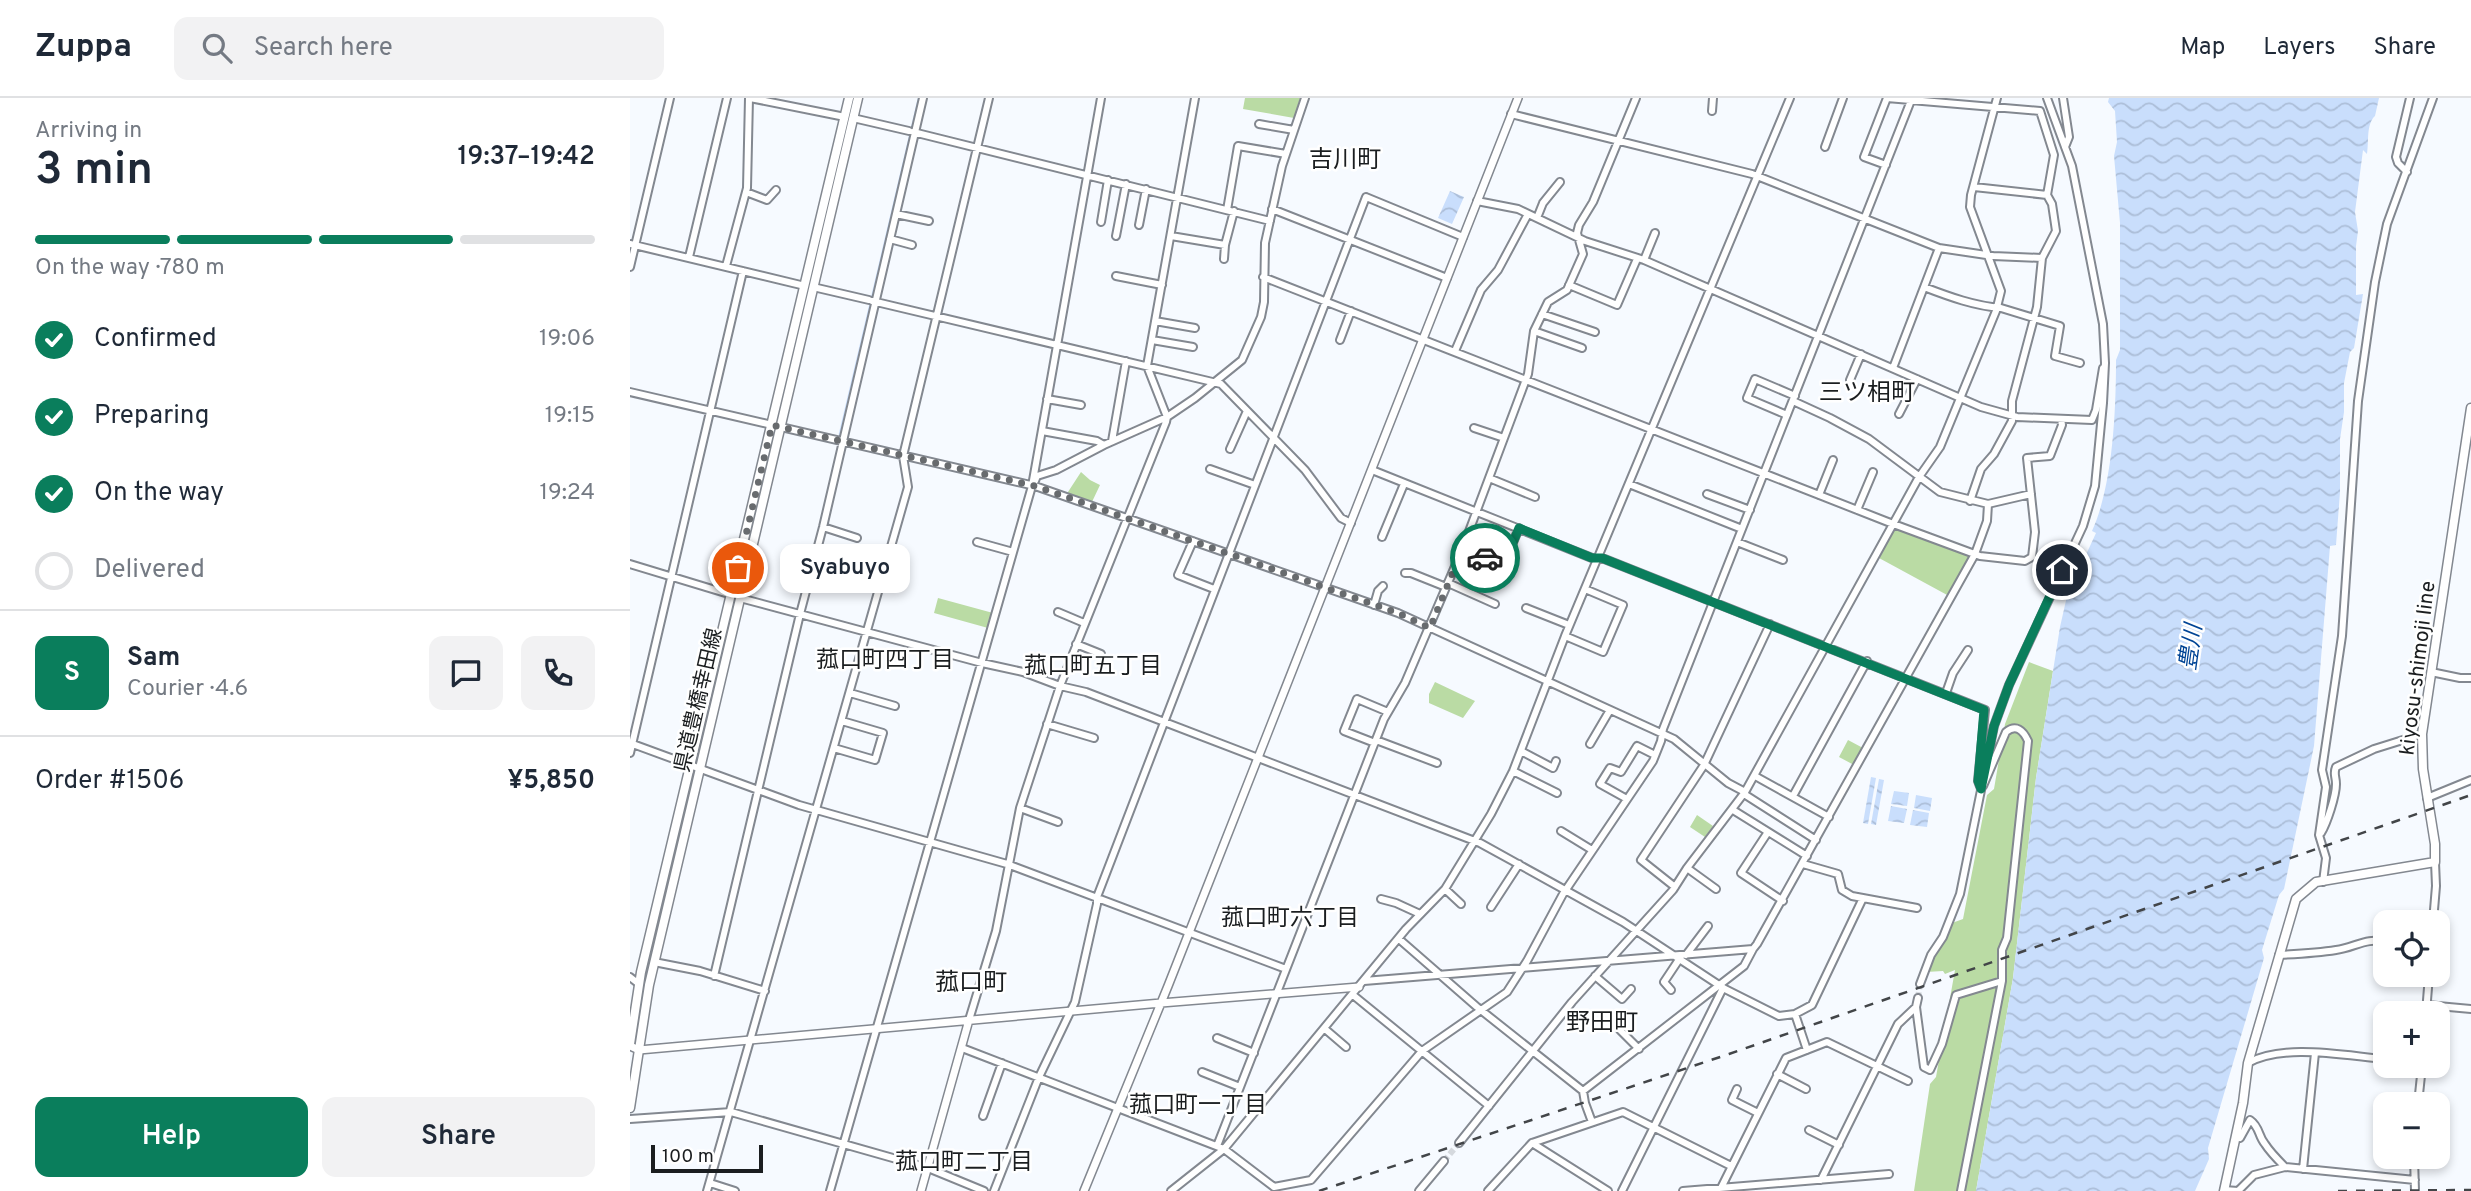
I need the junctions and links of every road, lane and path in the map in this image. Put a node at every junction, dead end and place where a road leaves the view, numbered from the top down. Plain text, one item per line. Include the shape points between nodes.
1 (670, 98) edge
2 (727, 98) edge
3 (750, 98) edge
4 (849, 98) edge
5 (858, 98) edge
6 (923, 98) edge
7 (989, 98) edge
8 (1101, 98) edge
9 (1195, 98) edge
10 (1304, 98) edge
11 (1518, 98) edge
12 (1636, 98) edge
13 (1713, 98) edge
14 (1790, 98) edge
15 (1843, 98) edge
16 (1887, 98) edge
17 (1997, 98) edge
18 (2047, 98) edge
19 (2063, 98) edge
20 (2410, 98) edge
21 (2433, 98) edge
22 (1912, 99) edge
23 (785, 102) edge
24 (1996, 107) junction
25 (1712, 111) dead end
26 (1511, 114) junction
27 (849, 117) junction
28 (1259, 124) dead end
29 (1294, 130) junction
30 (912, 132) junction
31 (1618, 141) junction
32 (2065, 146) junction
33 (1825, 147) dead end
34 (978, 149) junction
35 (1286, 154) junction
36 (1886, 165) junction
37 (2407, 172) junction
38 (1088, 175) junction
39 (1757, 176) junction
40 (1108, 180) junction
41 (1560, 183) dead end
42 (1126, 184) junction
43 (1974, 187) junction
44 (1146, 189) junction
45 (776, 190) dead end
46 (746, 192) junction
47 (2047, 195) junction
48 (1178, 197) junction
49 (1477, 201) junction
50 (1272, 209) junction
51 (1230, 210) junction
52 (896, 214) junction
53 (1528, 214) junction
54 (1537, 218) junction
55 (1865, 218) junction
56 (929, 221) dead end
57 (1270, 221) junction
58 (1101, 222) dead end
59 (1139, 225) dead end
60 (1655, 233) dead end
61 (1116, 236) dead end
62 (1171, 236) junction
63 (1463, 237) junction
64 (890, 239) junction
65 (1350, 239) junction
66 (1579, 239) junction
67 (633, 245) edge
68 (912, 245) dead end
69 (1225, 245) junction
70 (1939, 248) junction
71 (1987, 255) junction
72 (689, 257) junction
73 (2042, 258) junction
74 (1224, 259) dead end
75 (1641, 259) junction
76 (726, 266) junction
77 (630, 267) edge
78 (743, 271) junction
79 (1116, 276) dead end
80 (1263, 276) junction
81 (1447, 278) junction
82 (1162, 285) junction
83 (1569, 285) junction
84 (809, 287) junction
85 (1924, 288) junction
86 (1711, 289) junction
87 (872, 301) junction
88 (1326, 301) junction
89 (1996, 308) junction
90 (1351, 311) junction
91 (1542, 314) junction
92 (938, 317) junction
93 (2035, 318) junction
94 (1156, 321) junction
95 (1195, 328) dead end
96 (1534, 331) junction
97 (1595, 332) dead end
98 (1819, 336) junction
99 (1423, 339) junction
100 (1152, 340) junction
101 (1340, 340) dead end
102 (1057, 345) junction
103 (1193, 347) dead end
104 (1583, 348) dead end
105 (1455, 351) junction
106 (1861, 355) junction
107 (1126, 361) junction
108 (2080, 363) dead end
109 (2105, 363) junction
110 (1147, 366) junction
111 (1893, 368) junction
112 (1917, 379) junction
113 (1526, 380) junction
114 (1850, 380) dead end
115 (1216, 382) junction
116 (630, 392) edge
117 (1047, 398) junction
118 (1961, 398) junction
119 (1794, 399) junction
120 (1082, 405) dead end
121 (2471, 408) edge
122 (711, 411) junction
123 (1247, 411) junction
124 (1899, 414) dead end
125 (1787, 415) junction
126 (2011, 416) junction
127 (1167, 417) junction
128 (2061, 419) junction
129 (776, 426) junction
130 (1474, 428) dead end
131 (1652, 429) junction
132 (1042, 431) junction
133 (1274, 437) junction
134 (1504, 439) junction
135 (842, 440) junction
136 (1112, 441) junction
137 (1104, 445) junction
138 (1230, 449) dead end
139 (903, 456) junction
140 (1833, 460) dead end
141 (1210, 469) dead end
142 (1372, 470) junction
143 (1873, 472) dead end
144 (1764, 473) junction
145 (1919, 477) junction
146 (1489, 478) junction
147 (1404, 484) junction
148 (1629, 484) junction
149 (1255, 485) junction
150 (1032, 486) junction
151 (1707, 494) dead end
152 (2031, 494) junction
153 (1819, 495) junction
154 (1535, 497) dead end
155 (1970, 500) junction
156 (1988, 504) junction
157 (1750, 510) junction
158 (1857, 510) junction
159 (1477, 511) junction
160 (1127, 517) junction
161 (1351, 523) junction
162 (1893, 523) junction
163 (823, 527) junction
164 (1519, 528) junction
165 (1742, 530) junction
166 (1382, 537) dead end
167 (857, 538) dead end
168 (1193, 541) junction
169 (977, 542) dead end
170 (1737, 542) junction
171 (1462, 550) junction
172 (1013, 552) junction
173 (1228, 554) junction
174 (1975, 554) junction
175 (1598, 557) junction
176 (1783, 560) dead end
177 (630, 564) edge
178 (1405, 573) dead end
179 (672, 576) junction
180 (1447, 585) junction
181 (1382, 586) dead end
182 (1325, 587) junction
183 (1214, 589) junction
184 (1585, 589) junction
185 (736, 596) junction
186 (1713, 603) junction
187 (1495, 604) dead end
188 (1374, 605) junction
189 (1526, 608) dead end
190 (1058, 612) dead end
191 (800, 614) junction
192 (1084, 623) junction
193 (1770, 624) junction
194 (1569, 625) junction
195 (1430, 628) junction
196 (867, 631) junction
197 (1565, 636) junction
198 (1076, 645) junction
199 (1827, 647) junction
200 (1968, 650) dead end
201 (1101, 654) dead end
202 (1867, 662) junction
203 (982, 663) junction
204 (2431, 672) junction
205 (1907, 678) junction
206 (2471, 678) edge
207 (1547, 681) junction
208 (1060, 685) junction
209 (850, 693) junction
210 (1946, 693) junction
211 (895, 706) dead end
212 (1610, 710) junction
213 (1388, 712) junction
214 (842, 721) junction
215 (1164, 723) junction
216 (1047, 724) junction
217 (1662, 734) junction
218 (2422, 734) junction
219 (1094, 738) dead end
220 (1375, 741) junction
221 (631, 743) edge
222 (1590, 744) dead end
223 (834, 748) junction
224 (1521, 751) junction
225 (630, 753) edge
226 (1655, 755) junction
227 (1258, 758) junction
228 (1556, 761) dead end
229 (1437, 763) dead end
230 (1704, 765) junction
231 (696, 767) junction
232 (1513, 771) junction
233 (1755, 776) junction
234 (2471, 780) edge
235 (1981, 789) junction
236 (758, 790) junction
237 (1557, 793) dead end
238 (1745, 793) junction
239 (1354, 796) junction
240 (1793, 796) junction
241 (2427, 798) junction
242 (1627, 799) junction
243 (1020, 808) junction
244 (816, 809) junction
245 (1733, 810) junction
246 (1829, 817) junction
247 (1058, 822) dead end
248 (1561, 831) dead end
249 (1768, 832) junction
250 (2319, 835) junction
251 (1816, 840) junction
252 (931, 841) junction
253 (1475, 841) junction
254 (1592, 850) junction
255 (1807, 856) junction
256 (2435, 862) junction
257 (1007, 863) junction
258 (1519, 864) junction
259 (1803, 864) junction
260 (1687, 868) junction
261 (2323, 882) junction
262 (1675, 887) junction
263 (1446, 889) junction
264 (1716, 889) dead end
265 (1566, 890) junction
266 (1097, 897) junction
267 (1863, 898) junction
268 (1381, 899) dead end
269 (1783, 901) junction
270 (1461, 904) dead end
271 (1491, 907) dead end
272 (1917, 908) dead end
273 (2434, 910) edge
274 (1420, 914) junction
275 (1707, 926) dead end
276 (1636, 930) junction
277 (1189, 933) junction
278 (1399, 939) junction
279 (2373, 941) edge
280 (1753, 949) junction
281 (2279, 955) junction
282 (1681, 956) junction
283 (1608, 961) junction
284 (654, 962) junction
285 (1523, 968) junction
286 (1286, 969) junction
287 (1439, 975) junction
288 (714, 976) junction
289 (1595, 976) junction
290 (630, 977) edge
291 (2002, 981) junction
292 (639, 984) junction
293 (1362, 984) junction
294 (1920, 984) tunnel mouth
295 (1721, 987) junction
296 (1631, 989) dead end
297 (1671, 990) dead end
298 (765, 991) junction
299 (1278, 993) junction
300 (1353, 995) junction
301 (1918, 998) tunnel mouth
302 (1161, 1003) junction
303 (1916, 1007) junction
304 (2450, 1007) edge
305 (2471, 1009) edge
306 (1071, 1011) junction
307 (1482, 1011) junction
308 (1795, 1014) junction
309 (970, 1020) junction
310 (877, 1028) junction
311 (1325, 1029) junction
312 (1620, 1030) dead end
313 (751, 1038) junction
314 (1217, 1038) dead end
315 (1346, 1047) dead end
316 (962, 1048) junction
317 (632, 1049) edge
318 (1639, 1049) junction
319 (1807, 1050) junction
320 (1422, 1051) junction
321 (1533, 1052) junction
322 (1254, 1053) junction
323 (2315, 1053) junction
324 (2373, 1058) edge
325 (1002, 1063) junction
326 (2248, 1063) junction
327 (1877, 1066) junction
328 (1202, 1072) dead end
329 (1777, 1074) junction
330 (1040, 1076) junction
331 (1908, 1081) dead end
332 (1240, 1087) junction
333 (1806, 1088) dead end
334 (1737, 1089) dead end
335 (1583, 1091) junction
336 (1489, 1106) junction
337 (1117, 1107) junction
338 (630, 1108) edge
339 (731, 1112) junction
340 (1758, 1113) junction
341 (983, 1116) dead end
342 (630, 1119) edge
343 (1592, 1122) junction
344 (1653, 1127) junction
345 (1809, 1130) dead end
346 (2236, 1135) junction
347 (1459, 1143) tunnel mouth
348 (1532, 1143) junction
349 (844, 1144) junction
350 (1839, 1144) junction
351 (1220, 1147) junction
352 (1444, 1161) tunnel mouth
353 (1731, 1166) junction
354 (2284, 1167) junction
355 (928, 1168) junction
356 (2303, 1169) junction
357 (2415, 1169) edge
358 (1889, 1174) dead end
359 (1821, 1180) junction
360 (2415, 1180) junction
361 (710, 1183) junction
362 (1721, 1188) junction
363 (2224, 1190) edge
364 (708, 1191) edge
365 (735, 1191) edge
366 (830, 1191) edge
367 (921, 1191) edge
368 (984, 1191) edge
369 (994, 1191) edge
370 (1084, 1191) edge
371 (1171, 1191) edge
372 (1419, 1191) edge
373 (1488, 1191) edge
374 (1608, 1191) edge
375 (1622, 1191) edge
376 (1684, 1191) edge
377 (1961, 1191) edge
378 (2415, 1191) edge

1 - 67 street
2 - 72 street
3 - 23 street
3 - 46 street
4 - 27 main road, 県道豊橋幸田線
5 - 27 main road, 県道豊橋幸田線
6 - 30 street
7 - 34 street
8 - 38 street
9 - 48 street
10 - 29 street
11 - 26 street
12 - 31 street
13 - 25 street
14 - 39 street
15 - 33 street
16 - 22 street
16 - 36 street via 1864,157
17 - 24 street
18 - 32 street
19 - 32 street via 2069,137
20 - 37 street via 2396,157
21 - 37 street
22 - 24 street
22 - 36 street
23 - 27 street
24 - 43 street
24 - 47 street via 2040,111 2054,155
26 - 31 street
26 - 49 street
27 - 30 street
27 - 84 main road, 県道豊橋幸田線
28 - 29 street
29 - 35 street
30 - 34 street
30 - 52 street
31 - 39 street
31 - 66 street via 1579,225
32 - 109 street via 2101,303
34 - 38 street
34 - 92 street
35 - 50 street
35 - 51 street via 1238,146
36 - 55 street
37 - 250 street via 2387,224 2358,401 2342,636 2322,770 2326,787
38 - 40 street
38 - 102 street
39 - 55 street
39 - 86 street
40 - 42 street
40 - 58 street
41 - 54 street
42 - 44 street
42 - 61 street
43 - 47 street
43 - 71 street via 1970,208
44 - 48 street
44 - 59 street
45 - 46 street via 767,200
46 - 76 street
47 - 73 street via 2056,231
48 - 51 street
48 - 62 street
49 - 53 street
49 - 63 street
50 - 57 street
50 - 65 street
51 - 57 street
51 - 69 street
52 - 56 street
52 - 64 street
53 - 54 street
53 - 105 street via 1498,270 1481,290
54 - 66 street
55 - 70 street
55 - 98 street
57 - 80 street
60 - 75 street
62 - 69 street
62 - 82 street
63 - 65 street via 1366,197
63 - 81 street
64 - 68 street
64 - 87 street
65 - 81 street
65 - 88 street
66 - 75 street
66 - 83 street via 1583,254
67 - 72 street
67 - 77 street
69 - 74 street
70 - 71 street
70 - 85 street
71 - 73 street
71 - 89 street via 2001,291
72 - 76 street
73 - 93 street
75 - 83 street via 1617,306
75 - 86 street
76 - 78 street
78 - 84 street
78 - 122 street
79 - 82 street
80 - 88 street
80 - 115 street via 1261,317 1248,349
81 - 99 street
82 - 94 street
83 - 91 street via 1548,302
84 - 87 street
84 - 129 main road, 県道豊橋幸田線
85 - 89 street
85 - 111 street
86 - 98 street
86 - 131 street
87 - 92 street
87 - 135 street
88 - 90 street
88 - 133 street
89 - 93 street
89 - 118 street
90 - 99 street
90 - 101 street
91 - 96 street
91 - 97 street
92 - 102 street
92 - 139 street
93 - 108 street via 2060,326 2056,356
93 - 126 street
94 - 95 street
94 - 100 street
96 - 104 street
96 - 113 street
98 - 106 street
98 - 119 street
99 - 105 street
99 - 142 street
100 - 103 street
100 - 110 street
102 - 107 street
102 - 117 street
105 - 113 street
106 - 111 street
106 - 114 street
107 - 110 street
107 - 136 street
109 - 128 street via 2094,417
109 - 235 street via 2089,509 2009,685 1994,726
110 - 115 street
110 - 127 street
111 - 112 street
112 - 118 street
112 - 124 street
113 - 131 street
113 - 134 street
115 - 123 street
115 - 127 street
116 - 122 street
117 - 120 street
117 - 132 street
118 - 126 street
118 - 145 street via 1940,447
119 - 125 street
119 - 125 street via 1755,379 1747,398
119 - 145 street via 1869,439
121 - 204 main road, kiyosu-shimoji line
122 - 129 street
122 - 179 street
123 - 133 street
123 - 138 street
125 - 144 street
126 - 128 street
126 - 155 street via 2007,432 1981,469
127 - 136 street
127 - 160 street
128 - 152 street via 2050,456 2028,458
129 - 135 street
129 - 185 main road, 県道豊橋幸田線
130 - 134 street
131 - 144 street
131 - 148 street
132 - 137 street
132 - 150 street
133 - 149 street
133 - 161 street via 1311,476 1341,518
134 - 146 street
135 - 139 street
135 - 163 street
136 - 137 street
137 - 150 street via 1037,477
139 - 150 street
139 - 196 street via 908,487
140 - 153 street
141 - 149 street
142 - 147 street
142 - 161 street
143 - 158 street
144 - 153 street
144 - 157 street
145 - 155 street via 1940,492
145 - 162 street
146 - 154 street
146 - 159 street
147 - 159 street
147 - 166 street
148 - 165 street
148 - 175 street
149 - 173 street
150 - 160 street
150 - 172 street
151 - 157 street
152 - 156 street
152 - 174 street via 2032,557 2025,561
153 - 158 street
155 - 156 street
156 - 174 street
157 - 165 street
158 - 162 street
159 - 164 street
159 - 171 street
160 - 168 street
160 - 192 street
161 - 182 street
162 - 174 street
162 - 199 street
163 - 167 street
163 - 191 street
164 - 171 street via 1504,564
164 - 175 street
165 - 170 street
168 - 173 street
168 - 183 street via 1178,575
169 - 172 street
170 - 176 street
170 - 186 street
171 - 180 street
172 - 203 street
173 - 182 street
173 - 183 street
174 - 205 street
175 - 184 street
175 - 186 street
177 - 179 street
178 - 180 street
179 - 185 street
179 - 221 street
180 - 187 street
180 - 195 street
181 - 188 street
182 - 188 street
182 - 227 street
183 - 215 street
184 - 194 street
184 - 197 street via 1623,605 1603,652
185 - 191 street
185 - 231 main road, 県道豊橋幸田線
186 - 193 street
186 - 217 street
188 - 195 street
189 - 194 street
190 - 192 street
191 - 196 street
191 - 236 street
192 - 198 street
193 - 199 street
193 - 230 street
194 - 197 street
195 - 207 street
195 - 213 street
196 - 203 street
196 - 209 street
197 - 207 street
198 - 201 street
198 - 208 street
199 - 202 street
199 - 233 street
200 - 210 street
202 - 205 street
202 - 240 street
203 - 208 street via 1034,674
203 - 252 street
204 - 206 street
204 - 218 main road, kiyosu-shimoji line
205 - 210 street
205 - 246 street
207 - 212 street
207 - 224 street
208 - 215 street
208 - 216 street
209 - 211 street
209 - 214 street
210 - 235 street via 1984,710
212 - 217 street
212 - 222 street
213 - 220 street
213 - 220 street via 1357,699 1345,731
214 - 223 street
214 - 223 street via 883,733 875,760
215 - 227 street
215 - 266 street
216 - 219 street
216 - 243 street
217 - 226 street
217 - 230 street
218 - 241 main road, kiyosu-shimoji line
218 - 250 street via 2336,767 2326,826
220 - 229 street
220 - 239 street
221 - 225 street
221 - 231 street
223 - 244 street
224 - 228 street via 1553,768
224 - 232 street
226 - 242 street
226 - 242 street via 1637,746 1622,772 1610,768 1600,784
227 - 239 street
227 - 277 street
230 - 238 street
230 - 262 street via 1641,860
231 - 236 street
231 - 284 main road, 県道豊橋幸田線
231 - 292 main road, 県道豊橋幸田線
232 - 237 street
232 - 253 street
233 - 238 street
233 - 240 street
234 - 241 street
235 - 291 street via 2006,732 2017,728 2028,741
235 - 294 street via 1960,894
236 - 244 street
236 - 288 street
238 - 245 street
238 - 251 street
239 - 253 street
239 - 286 street
240 - 246 street
241 - 256 main road, kiyosu-shimoji line
242 - 254 street
243 - 247 street
243 - 257 street
244 - 252 street
244 - 298 street
245 - 249 street
245 - 260 street
246 - 251 street
248 - 254 street
249 - 255 street
249 - 269 street via 1741,873
250 - 261 street via 2326,858
251 - 255 street
252 - 257 street
252 - 310 street
253 - 258 street
253 - 263 street
254 - 265 street
255 - 259 street
256 - 261 main road
256 - 273 street
257 - 266 street
257 - 309 street via 996,931
258 - 265 street
258 - 271 street
259 - 267 street via 1835,872 1844,892
259 - 269 street
260 - 262 street
260 - 264 street
261 - 281 main road via 2316,882 2296,899
262 - 276 street
263 - 270 street
263 - 274 street
265 - 276 street
265 - 285 street
266 - 277 street
266 - 306 street
267 - 272 street
267 - 308 street via 1812,1004
268 - 274 street
269 - 280 street
274 - 278 street
275 - 282 street
276 - 282 street
276 - 283 street
277 - 286 street
277 - 302 street
278 - 287 street
278 - 293 street
279 - 281 street via 2339,950
280 - 282 street
280 - 295 street via 1744,966
281 - 326 main road
282 - 283 street
282 - 295 street
282 - 297 street via 1664,982
283 - 285 street
283 - 289 street
284 - 288 street
284 - 317 main road, 県道豊橋幸田線
285 - 287 street
285 - 307 street via 1507,992
286 - 299 street
287 - 293 street
287 - 307 street
288 - 298 street
289 - 296 street via 1622,999
289 - 321 street
290 - 292 street
291 - 303 street via 1956,995 1930,1070 1924,1067
291 - 377 street
292 - 317 main road, 県道豊橋幸田線
293 - 299 street
293 - 300 street
295 - 308 street via 1779,1016
295 - 318 street
295 - 344 street
298 - 313 street
299 - 302 street
299 - 322 street
300 - 311 street
300 - 320 street
301 - 303 street
302 - 306 street
302 - 337 street
303 - 327 street via 1901,1020
304 - 305 street
306 - 309 street
306 - 330 street
307 - 320 street
307 - 321 street
308 - 319 street
309 - 310 street
309 - 316 street
310 - 313 street
310 - 349 street
311 - 315 street
311 - 351 street
312 - 318 street
313 - 317 street
313 - 339 street
314 - 322 street
316 - 325 street
316 - 355 street
317 - 338 main road, 県道豊橋幸田線
318 - 335 street
319 - 327 street via 1827,1042
319 - 329 street via 1786,1058
320 - 336 street
320 - 351 street via 1311,1180 1273,1187
321 - 335 street
321 - 336 street
322 - 332 street
323 - 324 street
323 - 326 street via 2277,1054
323 - 356 street
325 - 330 street
325 - 341 street
326 - 346 main road
327 - 331 street
327 - 350 street
328 - 332 street
329 - 333 street
329 - 340 street
330 - 337 street
330 - 369 street
332 - 351 street
334 - 340 street via 1732,1100
335 - 343 street
336 - 347 street
337 - 351 street
337 - 370 street
339 - 342 street
339 - 349 street
339 - 361 street
340 - 353 street
343 - 344 street via 1623,1111
343 - 348 street
344 - 353 street
344 - 375 street
345 - 350 street
346 - 354 street via 2240,1138 2253,1121
346 - 363 main road
348 - 373 street
348 - 374 street
349 - 355 street
349 - 366 street
350 - 359 street
351 - 371 street
352 - 372 street
353 - 362 street
354 - 356 street
354 - 363 street via 2253,1175 2238,1191
355 - 367 street
355 - 368 street
356 - 360 street
357 - 360 street
358 - 359 street
359 - 362 street
360 - 378 street
361 - 364 street
361 - 365 street
362 - 376 street

